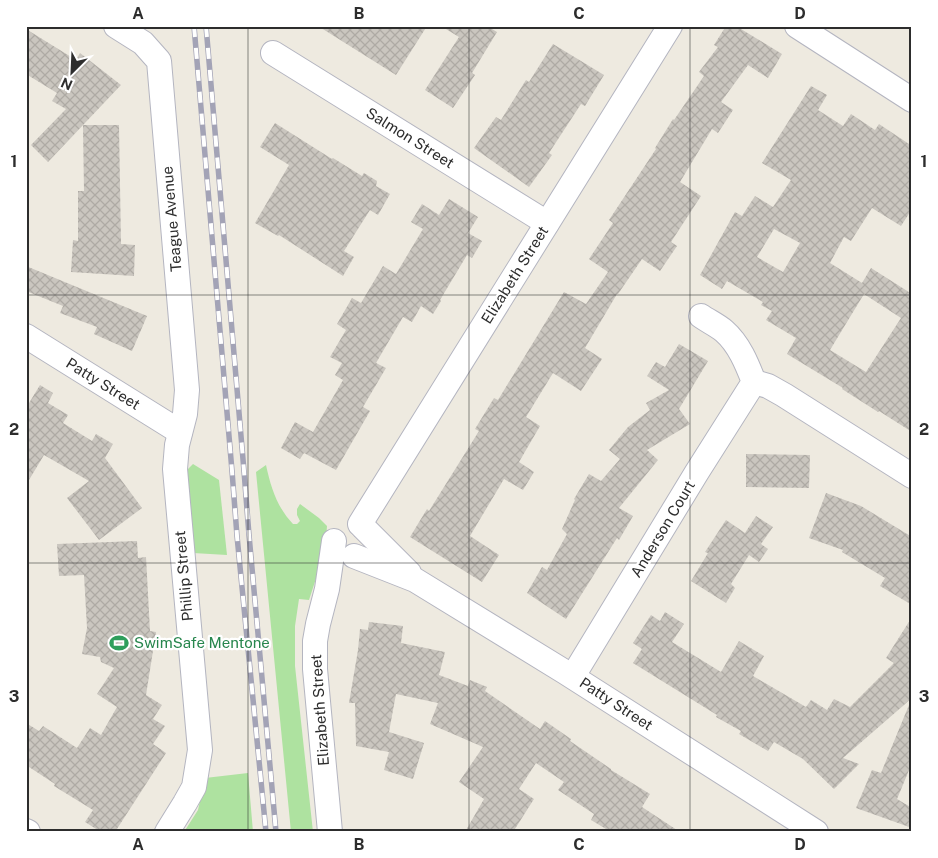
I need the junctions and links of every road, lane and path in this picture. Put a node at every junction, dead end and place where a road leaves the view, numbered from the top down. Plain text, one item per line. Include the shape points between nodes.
1 (116, 26) edge
2 (670, 26) edge
3 (798, 26) edge
4 (273, 53) dead end
5 (912, 100) edge
6 (547, 223) junction
7 (701, 316) dead end
8 (26, 336) edge
9 (754, 382) junction
10 (180, 432) junction
11 (912, 476) edge
12 (361, 525) junction
13 (334, 541) junction
14 (353, 556) junction
15 (415, 580) junction
16 (327, 589) junction
17 (573, 676) junction
18 (167, 832) edge
19 (330, 832) edge
20 (816, 832) edge

1 - 10 street, Teague Avenue via 143,43 159,61 187,390
2 - 6 street, Elizabeth Street
3 - 5 street
4 - 6 street, Salmon Street
6 - 12 street, Elizabeth Street
7 - 9 street via 728,334 746,360
8 - 10 street, Patty Street
9 - 11 street via 784,395
9 - 17 street, Anderson Court
10 - 18 street, Phillip Street via 175,469 200,750 194,786
12 - 13 street via 350,522 340,526
12 - 14 street via 368,535 367,545 361,553
12 - 15 street, Patty Street
13 - 14 street via 339,551
13 - 16 street, Elizabeth Street
14 - 15 street, Patty Street
14 - 16 street, Elizabeth Street
15 - 17 street, Patty Street
16 - 19 street, Elizabeth Street via 318,624 315,661
17 - 20 street, Patty Street

